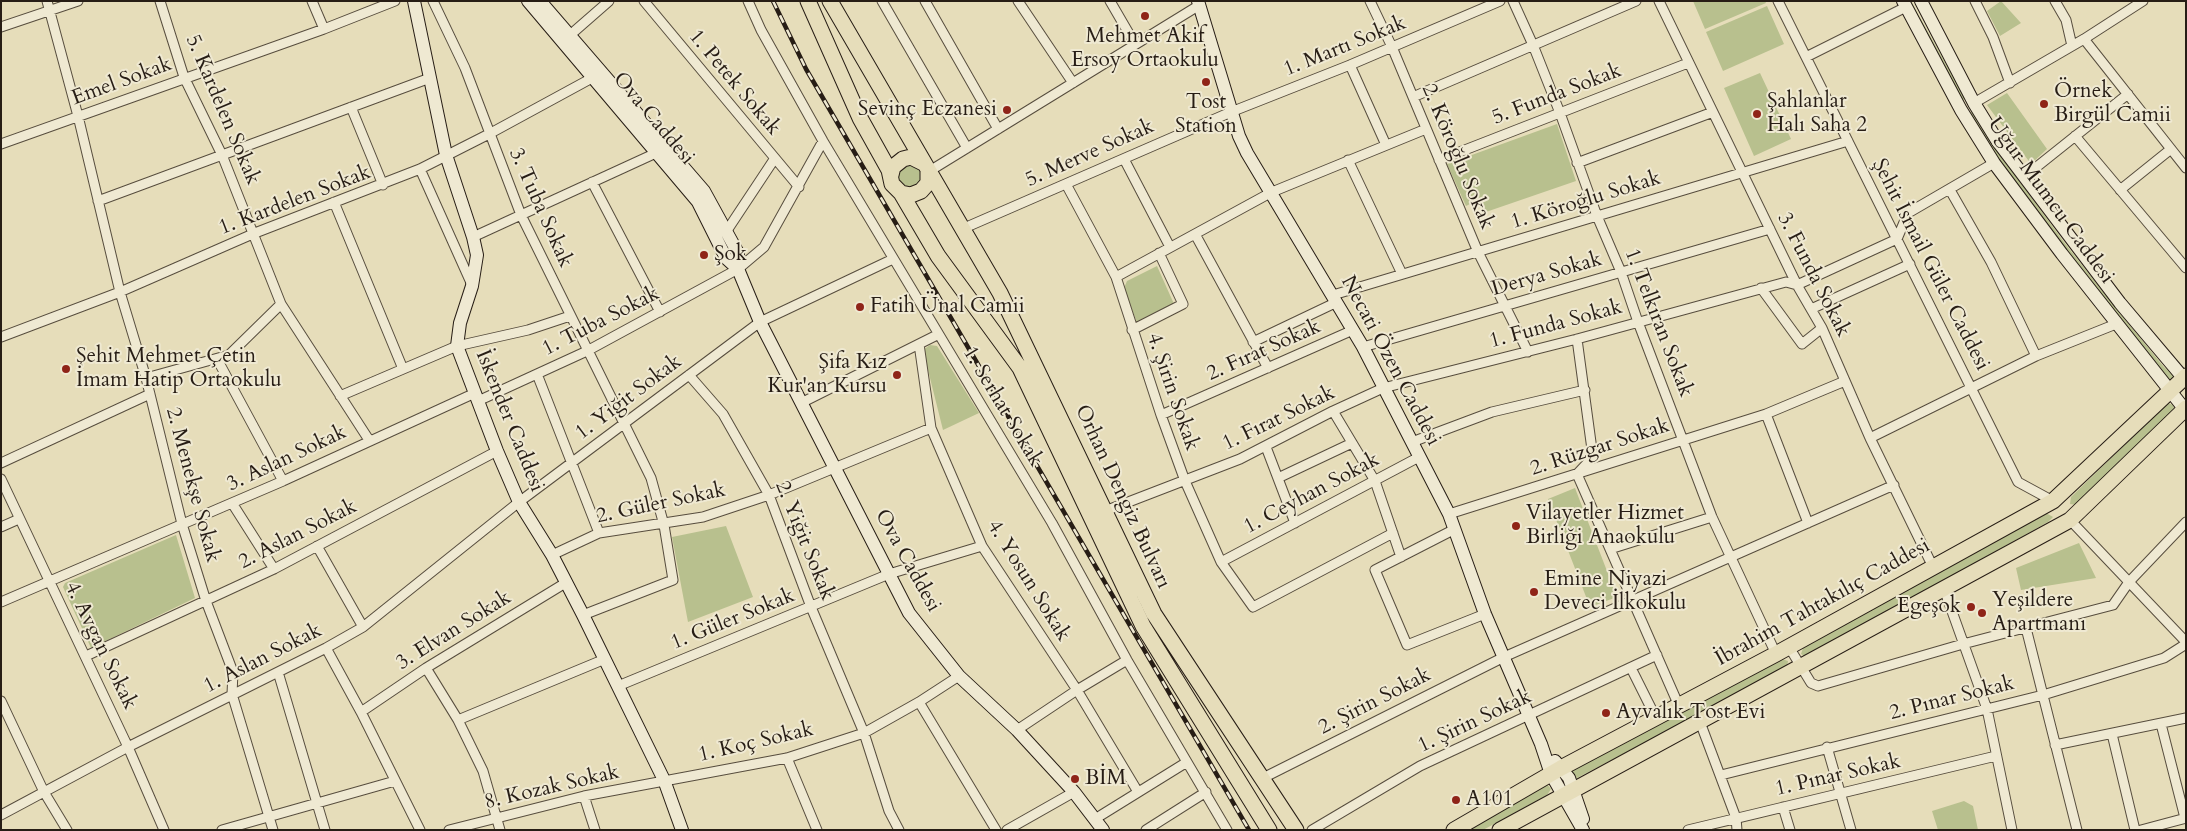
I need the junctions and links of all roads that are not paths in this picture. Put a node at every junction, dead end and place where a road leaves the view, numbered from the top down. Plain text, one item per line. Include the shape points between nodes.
1 (47, 1) edge
2 (78, 1) edge
3 (160, 1) edge
4 (312, 1) edge
5 (395, 1) edge
6 (414, 1) edge
7 (433, 1) edge
8 (528, 1) edge
9 (540, 1) edge
10 (609, 1) edge
11 (644, 1) edge
12 (748, 1) edge
13 (808, 1) edge
14 (830, 1) edge
15 (882, 1) edge
16 (925, 1) edge
17 (1018, 1) edge
18 (1110, 1) edge
19 (1370, 1) edge
20 (1500, 1) edge
21 (1513, 1) edge
22 (1636, 1) edge
23 (1658, 1) edge
24 (1778, 1) edge
25 (1921, 1) edge
26 (1975, 1) edge
27 (2055, 1) edge
28 (2144, 1) edge
29 (1198, 3) edge
30 (1904, 4) edge
31 (50, 11) junction
32 (1, 27) edge
33 (324, 29) junction
34 (569, 36) junction
35 (2084, 39) junction
36 (1135, 44) junction
37 (1533, 45) junction
38 (1392, 46) junction
39 (2072, 46) junction
40 (1806, 57) junction
41 (1688, 63) junction
42 (1350, 65) junction
43 (596, 75) junction
44 (184, 77) junction
45 (430, 78) junction
46 (1073, 83) junction
47 (2010, 84) junction
48 (2128, 94) junction
49 (1413, 97) junction
50 (1974, 103) junction
51 (351, 107) junction
52 (1961, 110) junction
53 (1231, 112) junction
54 (1713, 112) junction
55 (1560, 113) junction
56 (78, 116) junction
57 (998, 129) junction
58 (1426, 129) junction
59 (489, 134) junction
60 (2075, 136) junction
61 (1848, 141) junction
62 (823, 142) junction
63 (1, 144) edge
64 (1386, 145) junction
65 (967, 148) junction
66 (2171, 149) junction
67 (656, 153) junction
68 (222, 155) junction
69 (446, 155) junction
70 (775, 158) junction
71 (1124, 158) junction
72 (1348, 160) junction
73 (1439, 160) junction
74 (1577, 163) junction
75 (1994, 163) junction
76 (926, 167) junction
77 (2186, 168) edge
78 (420, 169) junction
79 (1742, 172) junction
80 (891, 175) junction
81 (2024, 177) junction
82 (592, 182) junction
83 (1066, 184) junction
84 (383, 185) junction
85 (798, 187) junction
86 (1950, 190) junction
87 (2120, 190) junction
88 (1272, 192) junction
89 (901, 193) junction
90 (98, 201) junction
91 (334, 202) junction
92 (521, 215) junction
93 (1597, 216) junction
94 (1770, 228) junction
95 (962, 229) junction
96 (726, 232) junction
97 (255, 234) junction
98 (1195, 234) junction
99 (473, 237) junction
100 (1897, 239) junction
101 (1170, 247) junction
102 (1478, 252) junction
103 (1159, 253) junction
104 (893, 259) junction
105 (1910, 264) junction
106 (2186, 268) edge
107 (738, 269) junction
108 (1621, 272) junction
109 (1402, 274) junction
110 (1116, 277) junction
111 (1797, 285) junction
112 (472, 286) junction
113 (1761, 288) junction
114 (120, 292) junction
115 (1335, 299) junction
116 (281, 304) junction
117 (1504, 306) junction
118 (1811, 309) junction
119 (660, 312) junction
120 (570, 316) junction
121 (760, 322) junction
122 (1638, 322) junction
123 (2116, 324) junction
124 (1822, 328) junction
125 (1132, 330) junction
126 (1353, 330) junction
127 (937, 335) junction
128 (1, 337) edge
129 (1577, 339) junction
130 (1253, 342) junction
131 (919, 344) junction
132 (457, 346) junction
133 (1363, 347) junction
134 (587, 351) junction
135 (1528, 352) junction
136 (2036, 356) junction
137 (217, 359) junction
138 (1268, 368) junction
139 (403, 369) junction
140 (537, 374) junction
141 (689, 375) junction
142 (146, 378) junction
143 (2185, 378) edge
144 (1845, 381) junction
145 (1971, 387) junction
146 (1384, 388) junction
147 (1584, 390) junction
148 (2168, 391) junction
149 (150, 394) junction
150 (340, 396) junction
151 (477, 397) junction
152 (801, 403) junction
153 (2185, 409) edge
154 (1334, 411) junction
155 (1766, 414) junction
156 (1161, 415) junction
157 (624, 424) junction
158 (932, 428) junction
159 (1870, 438) junction
160 (369, 440) junction
161 (1683, 440) junction
162 (1412, 442) junction
163 (1352, 443) junction
164 (1266, 446) junction
165 (497, 451) junction
166 (1419, 457) junction
167 (572, 462) junction
168 (1, 463) edge
169 (834, 468) junction
170 (1577, 474) junction
171 (1278, 478) junction
172 (1, 479) edge
173 (1375, 480) junction
174 (283, 481) junction
175 (1185, 481) junction
176 (1894, 485) junction
177 (769, 495) junction
178 (2053, 501) junction
179 (519, 502) junction
180 (232, 503) junction
181 (1105, 511) junction
182 (1449, 514) junction
183 (1712, 517) junction
184 (19, 519) junction
185 (2070, 520) junction
186 (2186, 522) edge
187 (1295, 523) junction
188 (1808, 523) junction
189 (182, 524) junction
190 (664, 525) junction
191 (1, 527) edge
192 (1455, 529) junction
193 (599, 533) junction
194 (1393, 534) junction
195 (317, 546) junction
196 (982, 546) junction
197 (1610, 549) junction
198 (552, 554) junction
199 (1401, 557) junction
200 (1730, 557) junction
201 (1222, 562) junction
202 (1933, 567) junction
203 (274, 569) junction
204 (888, 574) junction
205 (49, 581) junction
206 (566, 582) junction
207 (2129, 582) junction
208 (1944, 589) junction
209 (206, 601) junction
210 (1632, 601) junction
211 (1, 602) edge
212 (811, 607) junction
213 (1484, 614) junction
214 (583, 615) junction
215 (363, 627) junction
216 (2026, 628) junction
217 (2186, 643) edge
218 (1963, 644) junction
219 (326, 648) junction
220 (1782, 651) junction
221 (86, 656) junction
222 (1656, 656) junction
223 (1504, 658) junction
224 (605, 659) junction
225 (1127, 660) junction
226 (1801, 666) junction
227 (426, 668) junction
228 (1631, 668) junction
229 (278, 672) junction
230 (959, 676) junction
231 (618, 686) junction
232 (1077, 690) junction
233 (232, 694) junction
234 (2043, 695) junction
235 (919, 702) junction
236 (2, 705) edge
237 (1678, 706) junction
238 (1987, 709) junction
239 (361, 712) junction
240 (1528, 716) junction
241 (1656, 718) junction
242 (2186, 718) edge
243 (458, 720) junction
244 (1700, 722) junction
245 (2162, 724) junction
246 (1017, 730) junction
247 (864, 733) junction
248 (2112, 734) junction
249 (2055, 745) junction
250 (128, 747) junction
251 (1827, 747) junction
252 (1996, 756) junction
253 (787, 758) junction
254 (1187, 762) junction
255 (1556, 772) junction
256 (1721, 775) junction
257 (1261, 779) junction
258 (664, 780) junction
259 (395, 781) junction
260 (44, 792) junction
261 (1074, 792) junction
262 (1138, 792) junction
263 (1206, 792) junction
264 (1568, 792) junction
265 (1841, 793) junction
266 (584, 796) junction
267 (317, 803) junction
268 (1784, 807) junction
269 (1, 815) edge
270 (269, 816) junction
271 (1736, 818) junction
272 (2185, 818) edge
273 (497, 819) junction
274 (1095, 819) junction
275 (1516, 826) edge
276 (815, 829) edge
277 (67, 830) edge
278 (164, 830) edge
279 (222, 830) edge
280 (273, 830) edge
281 (325, 830) edge
282 (420, 830) edge
283 (449, 830) edge
284 (500, 830) edge
285 (596, 830) edge
286 (682, 830) edge
287 (899, 830) edge
288 (996, 830) edge
289 (1007, 830) edge
290 (1103, 830) edge
291 (1146, 830) edge
292 (1227, 830) edge
293 (1270, 830) edge
294 (1296, 830) edge
295 (1312, 830) edge
296 (1454, 830) edge
297 (1500, 830) edge
298 (1585, 830) edge
299 (1688, 830) edge
300 (1737, 830) edge
301 (1790, 830) edge
302 (1851, 830) edge
303 (2012, 830) edge
304 (2077, 830) edge
305 (2136, 830) edge
306 (2141, 830) edge

1 - 31 street, 2. Menekşe Sokak
2 - 31 street
3 - 44 street, 5. Kardelen Sokak
4 - 33 street
5 - 33 street, Emel Sokak
6 - 45 street, İskender Caddesi
7 - 59 street, 3. Tuba Sokak via 465,68
8 - 43 street, Ova Caddesi
9 - 34 street, Ova Caddesi
10 - 34 street
11 - 70 street, 1. Petek Sokak
12 - 62 street, 1. Serhat Sokak
13 - 80 main road, Orhan Dengiz Bulvarı via 860,118
14 - 76 main road, Orhan Dengiz Bulvarı
15 - 65 street
16 - 57 street
17 - 46 street
18 - 36 street
19 - 38 street, 2. Köroğlu Sokak
20 - 38 street, 1. Martı Sokak
21 - 37 street, 1. Telkıran Sokak
22 - 37 street
23 - 41 street, 3. Funda Sokak
24 - 40 street, Şehit İsmail Güler Caddesi
25 - 50 street, Uğur Mumcu Caddesi
26 - 47 street via 1993,37
27 - 39 street via 2066,20
28 - 35 street
29 - 36 street
29 - 53 street, Necati Özen Caddesi
30 - 40 street
30 - 52 street, Uğur Mumcu Caddesi
31 - 32 street
31 - 56 street, 2. Menekşe Sokak
33 - 44 street, Emel Sokak
34 - 43 street, Ova Caddesi
35 - 39 street
35 - 48 street
36 - 46 street
37 - 49 street
37 - 55 street, 1. Telkıran Sokak
38 - 42 street, 1. Martı Sokak
38 - 49 street, 2. Köroğlu Sokak
39 - 47 street
40 - 61 street, Şehit İsmail Güler Caddesi
41 - 54 street, 3. Funda Sokak
41 - 55 street, 5. Funda Sokak
42 - 53 street, 1. Martı Sokak
42 - 64 street
43 - 59 street, 1. Kardelen Sokak
43 - 67 street, Ova Caddesi
43 - 96 street, Ova Caddesi via 704,191
44 - 56 street, Emel Sokak
44 - 68 street, 5. Kardelen Sokak
45 - 51 street
45 - 69 street, İskender Caddesi
46 - 57 street
47 - 50 street
48 - 60 street
48 - 66 street
49 - 58 street, 2. Köroğlu Sokak
50 - 52 street
50 - 81 street, Uğur Mumcu Caddesi
51 - 68 street
51 - 84 street
52 - 75 street, Uğur Mumcu Caddesi
53 - 71 street, 5. Merve Sokak
53 - 88 street, Necati Özen Caddesi via 1247,153
54 - 74 street
54 - 79 street, 3. Funda Sokak
55 - 73 street, 5. Funda Sokak
55 - 74 street, 1. Telkıran Sokak
56 - 63 street, Emel Sokak
56 - 90 street, 2. Menekşe Sokak
57 - 65 street
58 - 64 street
58 - 73 street, 2. Köroğlu Sokak
59 - 69 street, 1. Kardelen Sokak
59 - 92 street, 3. Tuba Sokak
60 - 81 street
60 - 87 street
61 - 79 street, 1. Köroğlu Sokak
61 - 100 street, Şehit İsmail Güler Caddesi
62 - 85 street, 1. Tuba Sokak
62 - 104 street, 1. Serhat Sokak
64 - 72 street
65 - 76 street
66 - 77 street
66 - 87 street
67 - 82 street
67 - 107 street, Ova Caddesi via 698,202 726,258
68 - 90 street
68 - 97 street, 5. Kardelen Sokak
69 - 78 street, 1. Kardelen Sokak
69 - 99 street, İskender Caddesi
70 - 85 street, 1. Petek Sokak
70 - 96 street
71 - 83 street, 5. Merve Sokak
71 - 101 street
72 - 88 street
72 - 109 street
73 - 102 street, 2. Köroğlu Sokak
74 - 93 street, 1. Telkıran Sokak
75 - 86 street
75 - 123 street, Uğur Mumcu Caddesi
76 - 80 main road via 911,157 896,164
76 - 89 main road via 928,183 921,191 911,195
76 - 95 main road, Orhan Dengiz Bulvarı
78 - 84 street, 1. Kardelen Sokak
78 - 112 street
79 - 93 street, 1. Köroğlu Sokak
79 - 94 street, 3. Funda Sokak
80 - 89 main road, Orhan Dengiz Bulvarı via 892,184
81 - 143 street, Uğur Mumcu Caddesi via 2120,303
82 - 92 street
82 - 119 street
83 - 95 street, 5. Merve Sokak
83 - 110 street, 4. Şirin Sokak
84 - 91 street, 1. Kardelen Sokak
85 - 107 street, 1. Tuba Sokak via 764,247
86 - 100 street via 1908,213
86 - 136 street via 1991,262
87 - 106 street
88 - 98 street
88 - 115 street, Necati Özen Caddesi
89 - 293 main road, Orhan Dengiz Bulvarı via 938,256 1020,368 1143,626
90 - 114 street, 2. Menekşe Sokak
91 - 97 street, 1. Kardelen Sokak
91 - 139 street
92 - 99 street
92 - 120 street, 3. Tuba Sokak
93 - 102 street, 1. Köroğlu Sokak
93 - 108 street, 1. Telkıran Sokak
94 - 108 street, Derya Sokak
94 - 111 street, 3. Funda Sokak
95 - 181 main road, Orhan Dengiz Bulvarı via 1004,302
96 - 107 street, Ova Caddesi via 738,253
97 - 114 street, 1. Kardelen Sokak
97 - 116 street, 5. Kardelen Sokak
98 - 101 street
98 - 130 street
99 - 112 street, İskender Caddesi via 477,255
100 - 105 street, Şehit İsmail Güler Caddesi
100 - 111 street, 1. Funda Sokak
101 - 103 street
102 - 109 street, 1. Köroğlu Sokak
102 - 117 street, 2. Köroğlu Sokak
103 - 110 street
103 - 125 street via 1183,304
104 - 121 street, 1. Yiğit Sokak
104 - 127 street, 1. Serhat Sokak
105 - 118 street
105 - 145 street, Şehit İsmail Güler Caddesi
107 - 119 street, 1. Tuba Sokak
107 - 121 street, Ova Caddesi
108 - 117 street, Derya Sokak
108 - 122 street, 1. Telkıran Sokak
109 - 115 street, 1. Köroğlu Sokak
110 - 125 street, 4. Şirin Sokak
111 - 113 street, 1. Funda Sokak via 1786,282
111 - 118 street, 3. Funda Sokak
112 - 132 street, İskender Caddesi via 460,323
113 - 122 street, 1. Funda Sokak
113 - 124 street via 1802,344
114 - 128 street, 1. Kardelen Sokak
114 - 142 street, 2. Menekşe Sokak
115 - 126 street, Necati Özen Caddesi
115 - 130 street, 1. Köroğlu Sokak
116 - 137 street via 229,355
116 - 150 street, 5. Kardelen Sokak
117 - 133 street, Derya Sokak
117 - 135 street, 2. Köroğlu Sokak
118 - 124 street, 3. Funda Sokak
119 - 134 street, 1. Tuba Sokak
120 - 132 street via 528,330
120 - 134 street, 3. Tuba Sokak
121 - 141 street, 1. Yiğit Sokak
121 - 152 street, Ova Caddesi
122 - 129 street, 1. Funda Sokak
122 - 161 street, 1. Telkıran Sokak
123 - 136 street
123 - 148 street, Uğur Mumcu Caddesi
124 - 144 street, 3. Funda Sokak
125 - 156 street, 4. Şirin Sokak
126 - 133 street, Necati Özen Caddesi
126 - 138 street, 2. Fırat Sokak
127 - 131 street
127 - 225 street, 1. Serhat Sokak via 1052,523
129 - 135 street, 1. Funda Sokak
129 - 147 street
130 - 138 street
131 - 152 street
131 - 158 street, 4. Yosun Sokak
132 - 139 street
132 - 151 street, İskender Caddesi
133 - 146 street, Necati Özen Caddesi
134 - 140 street, 1. Tuba Sokak
134 - 157 street, 3. Tuba Sokak
135 - 146 street, 1. Funda Sokak
136 - 145 street
137 - 142 street
137 - 174 street
138 - 156 street, 2. Fırat Sokak
139 - 150 street
140 - 151 street, 1. Tuba Sokak
140 - 167 street
141 - 157 street, 1. Yiğit Sokak
141 - 177 street, 2. Yiğit Sokak via 723,414
142 - 149 street, 2. Menekşe Sokak
143 - 148 main road, İbrahim Tahtakılıç Caddesi
144 - 155 street, 2. Rüzgar Sokak
144 - 159 street, 3. Funda Sokak
145 - 159 street
145 - 178 street, Şehit İsmail Güler Caddesi via 2018,482
146 - 154 street, 1. Fırat Sokak
146 - 162 street, Necati Özen Caddesi
147 - 162 street via 1492,412
147 - 170 street via 1593,457
148 - 153 street, Uğur Mumcu Caddesi
148 - 178 main road, İbrahim Tahtakılıç Caddesi
149 - 168 street
149 - 189 street, 2. Menekşe Sokak
150 - 160 street, 5. Kardelen Sokak
151 - 160 street, 3. Aslan Sokak
151 - 165 street, İskender Caddesi
152 - 169 street, Ova Caddesi
153 - 185 main road, İbrahim Tahtakılıç Caddesi
154 - 163 street
154 - 164 street, 1. Fırat Sokak
155 - 161 street, 2. Rüzgar Sokak
155 - 188 street
156 - 175 street, 4. Şirin Sokak
157 - 167 street, 1. Yiğit Sokak
157 - 190 street, 3. Tuba Sokak via 651,478
158 - 169 street, 2. Güler Sokak
158 - 196 street, 4. Yosun Sokak
159 - 176 street, 3. Funda Sokak
160 - 174 street, 3. Aslan Sokak
161 - 170 street, 2. Rüzgar Sokak
161 - 183 street, 1. Telkıran Sokak
162 - 166 street, Necati Özen Caddesi
163 - 171 street
163 - 173 street
164 - 171 street
164 - 175 street, 1. Fırat Sokak
165 - 179 street, İskender Caddesi
165 - 195 street, 2. Aslan Sokak
166 - 173 street, 1. Ceyhan Sokak
166 - 182 street, Necati Özen Caddesi
167 - 179 street, 1. Yiğit Sokak
167 - 193 street
169 - 177 street, 2. Güler Sokak
169 - 204 street, Ova Caddesi
170 - 182 street, 2. Rüzgar Sokak
170 - 197 street
171 - 187 street
172 - 184 street, 4. Avgan Sokak
173 - 187 street, 1. Ceyhan Sokak
173 - 194 street
174 - 180 street, 3. Aslan Sokak
175 - 181 street, 1. Fırat Sokak
175 - 201 street, 4. Şirin Sokak
176 - 188 street, 2. Şirin Sokak
176 - 202 street, 3. Funda Sokak
177 - 190 street, 2. Güler Sokak via 703,517
177 - 212 street, 2. Yiğit Sokak
178 - 185 main road
178 - 202 main road, İbrahim Tahtakılıç Caddesi
179 - 198 street, İskender Caddesi
179 - 215 street, 1. Aslan Sokak
180 - 189 street, 3. Aslan Sokak
180 - 203 street
181 - 257 main road, Orhan Dengiz Bulvarı via 1154,614
182 - 192 street, Necati Özen Caddesi
183 - 197 street
183 - 200 street, 1. Telkıran Sokak
184 - 191 street
184 - 205 street, 4. Avgan Sokak
185 - 207 street
185 - 208 main road, İbrahim Tahtakılıç Caddesi
186 - 207 street
187 - 201 street, 1. Ceyhan Sokak
188 - 200 street, 2. Şirin Sokak
189 - 205 street, 3. Aslan Sokak
189 - 209 street, 2. Menekşe Sokak
190 - 193 street, 2. Güler Sokak
190 - 214 street, 3. Tuba Sokak via 673,580
192 - 199 street
192 - 213 street, Necati Özen Caddesi
193 - 198 street, 2. Güler Sokak
194 - 199 street
194 - 201 street, 4. Şirin Sokak via 1253,607
195 - 203 street, 2. Aslan Sokak
195 - 215 street
196 - 204 street, 1. Güler Sokak
196 - 232 street, 4. Yosun Sokak
197 - 210 street
198 - 206 street, İskender Caddesi
199 - 213 street via 1375,570 1407,645
200 - 210 street, 2. Şirin Sokak
200 - 220 street, 1. Telkıran Sokak
202 - 220 main road, İbrahim Tahtakılıç Caddesi
203 - 209 street, 2. Aslan Sokak
204 - 212 street, 1. Güler Sokak
204 - 230 street, Ova Caddesi via 910,613
205 - 211 street, 3. Aslan Sokak
205 - 221 street, 4. Avgan Sokak
206 - 214 street, İskender Caddesi
206 - 227 street, 3. Elvan Sokak
207 - 216 street via 2113,605
207 - 217 street
208 - 218 street
208 - 226 main road, İbrahim Tahtakılıç Caddesi
209 - 221 street, 2. Aslan Sokak
209 - 233 street, 2. Menekşe Sokak via 234,672
210 - 222 street
210 - 223 street, 2. Şirin Sokak
212 - 231 street, 1. Güler Sokak
212 - 247 street, 2. Yiğit Sokak
213 - 223 street, Necati Özen Caddesi
214 - 224 street, İskender Caddesi
215 - 219 street, 1. Aslan Sokak
216 - 218 street
216 - 234 street
217 - 234 street, 2. Pınar Sokak via 2164,658
218 - 226 street, 1. Telkıran Sokak via 1818,686 1811,683
218 - 238 street
219 - 229 street, 1. Aslan Sokak
219 - 239 street
220 - 226 street, 1. Telkıran Sokak
220 - 237 main road, İbrahim Tahtakılıç Caddesi
221 - 250 street, 4. Avgan Sokak
222 - 228 street, 1. Şirin Sokak
222 - 237 street
223 - 240 street, Necati Özen Caddesi
223 - 257 street, 2. Şirin Sokak
224 - 231 street, İskender Caddesi
224 - 243 street
225 - 232 street
225 - 254 street, 1. Serhat Sokak
226 - 244 main road, İbrahim Tahtakılıç Caddesi
227 - 239 street, 3. Elvan Sokak
227 - 243 street
228 - 240 street, 1. Şirin Sokak
228 - 241 street
229 - 233 street, 1. Aslan Sokak
229 - 267 street
230 - 235 street, 1. Koç Sokak
230 - 246 street, Ova Caddesi
231 - 258 street, İskender Caddesi
232 - 246 street
232 - 262 street, 4. Yosun Sokak
233 - 250 street, 1. Aslan Sokak
233 - 270 street, 2. Menekşe Sokak
234 - 238 street, 2. Pınar Sokak
234 - 249 street
235 - 247 street, 1. Koç Sokak
235 - 288 street
236 - 260 street
237 - 241 main road, İbrahim Tahtakılıç Caddesi
238 - 251 street, 2. Pınar Sokak
238 - 252 street
239 - 259 street
240 - 255 street, Necati Özen Caddesi
240 - 295 street, 1. Şirin Sokak via 1420,766
241 - 255 main road, İbrahim Tahtakılıç Caddesi
242 - 245 street
243 - 273 street via 483,771
244 - 256 street
244 - 264 main road, İbrahim Tahtakılıç Caddesi
245 - 248 street
245 - 272 street
246 - 261 street, Ova Caddesi
247 - 253 street, 1. Koç Sokak
247 - 287 street, 2. Yiğit Sokak via 889,811
248 - 249 street
248 - 305 street
249 - 304 street
250 - 260 street, 1. Aslan Sokak
250 - 278 street, 4. Avgan Sokak
251 - 256 street, 2. Pınar Sokak
251 - 265 street
252 - 265 street, 1. Pınar Sokak
252 - 303 street
253 - 258 street, 1. Koç Sokak
253 - 276 street
254 - 262 street
254 - 263 street, 1. Serhat Sokak
255 - 264 street, Necati Özen Caddesi
255 - 296 main road, İbrahim Tahtakılıç Caddesi
256 - 271 street
257 - 294 main road, Orhan Dengiz Bulvarı
258 - 266 street, 8. Kozak Sokak
258 - 286 street, İskender Caddesi
259 - 267 street
259 - 282 street
260 - 269 street, 1. Aslan Sokak
260 - 277 street
261 - 274 street, Ova Caddesi
261 - 289 street
262 - 274 street
263 - 291 street
263 - 292 street, 1. Serhat Sokak
264 - 275 main road, İbrahim Tahtakılıç Caddesi
264 - 298 street, Necati Özen Caddesi
265 - 268 street, 1. Pınar Sokak
265 - 302 street
266 - 273 street, 8. Kozak Sokak
266 - 285 street
267 - 270 street
267 - 281 street
268 - 271 street, 1. Pınar Sokak
268 - 301 street
270 - 279 street
270 - 280 street, 2. Menekşe Sokak
271 - 299 street, 1. Pınar Sokak
271 - 300 street
272 - 306 street
273 - 283 street, 8. Kozak Sokak
273 - 284 street
274 - 290 street, Ova Caddesi
275 - 297 main road, İbrahim Tahtakılıç Caddesi

